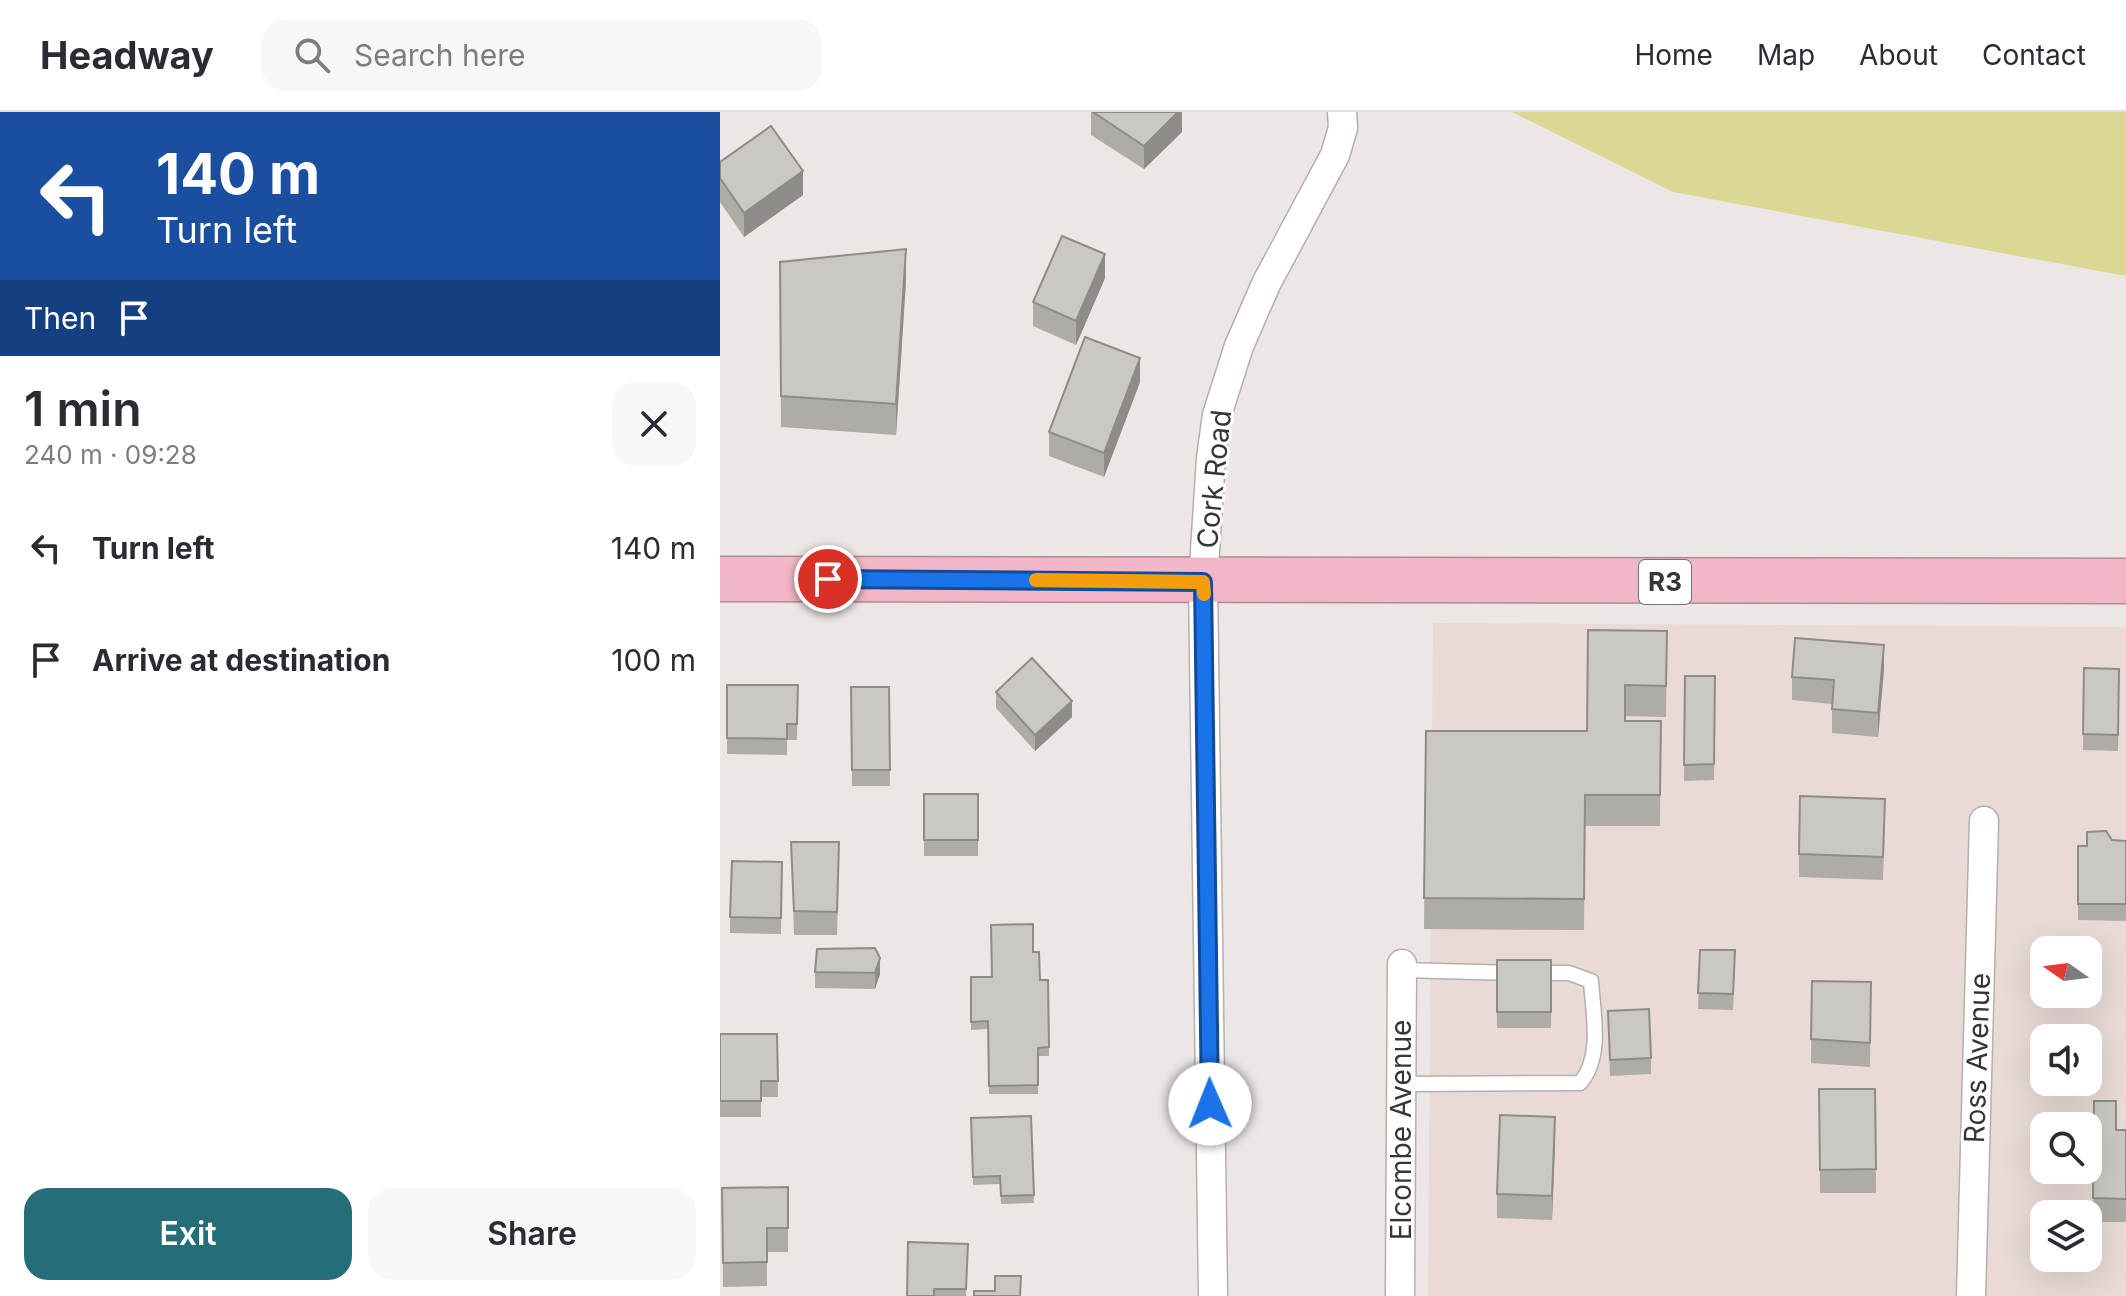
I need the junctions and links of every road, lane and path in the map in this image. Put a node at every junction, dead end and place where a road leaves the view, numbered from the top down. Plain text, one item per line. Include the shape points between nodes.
1 (1342, 112) edge
2 (720, 579) edge
3 (2126, 581) edge
4 (1203, 582) junction
5 (1984, 821) dead end
6 (1402, 967) joint
7 (1401, 1084) junction
8 (1213, 1296) edge
9 (1400, 1296) edge
10 (1971, 1296) edge

1 - 4 street, Cork Road via 1343,128 1330,167 1266,284 1217,415
2 - 4 highway, R3
3 - 4 highway, R3
4 - 8 street, Cork Road
5 - 10 street, Ross Avenue
6 - 7 street, Elcombe Avenue
6 - 7 lane via 1582,975 1591,981 1594,1056 1580,1083
7 - 9 street, Elcombe Avenue

